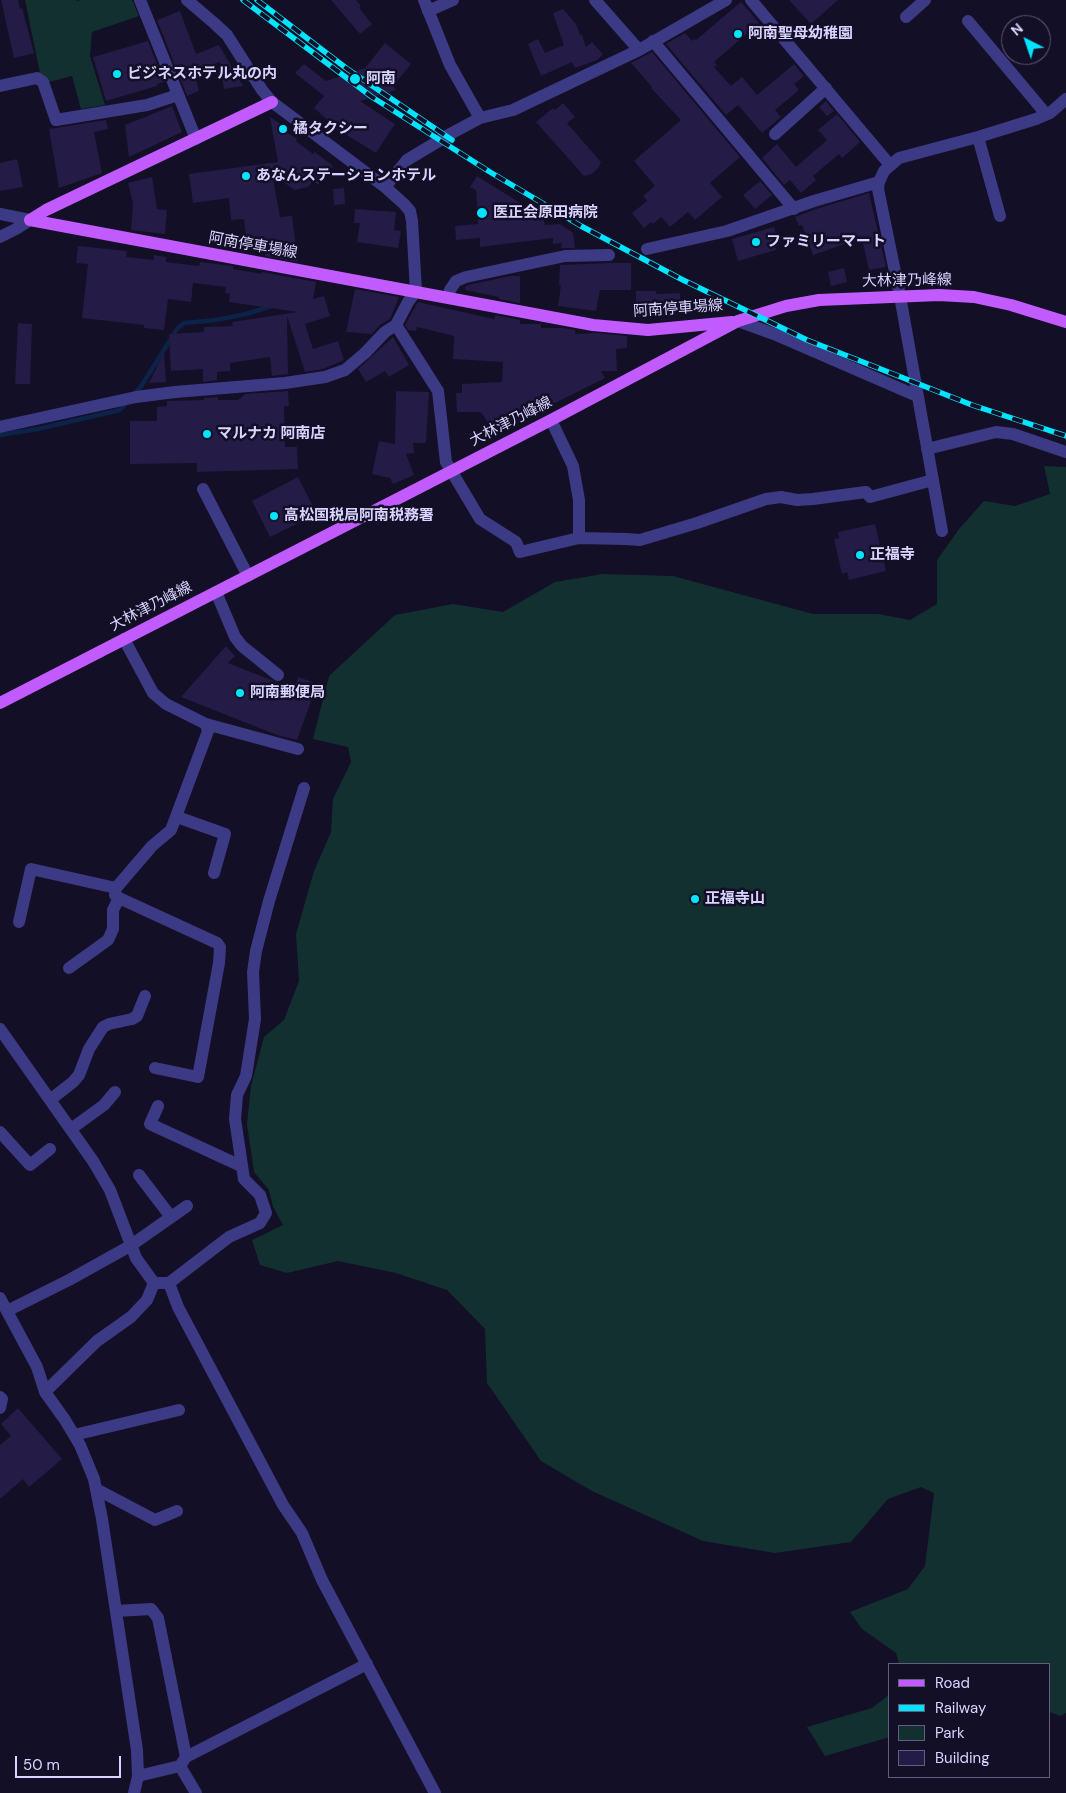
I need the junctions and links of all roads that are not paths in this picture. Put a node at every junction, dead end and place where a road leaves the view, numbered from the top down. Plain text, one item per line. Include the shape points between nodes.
1 (140, 0) edge
2 (187, 0) edge
3 (454, 0) edge
4 (595, 0) edge
5 (726, 0) edge
6 (751, 0) edge
7 (925, 0) edge
8 (426, 5) edge
9 (906, 17) dead end
10 (968, 21) dead end
11 (653, 42) junction
12 (639, 50) junction
13 (0, 86) edge
14 (826, 88) junction
15 (178, 95) junction
16 (1066, 99) edge
17 (272, 102) junction
18 (1046, 114) junction
19 (480, 118) junction
20 (775, 134) dead end
21 (978, 137) junction
22 (196, 139) junction
23 (890, 165) junction
24 (879, 182) junction
25 (385, 187) junction
26 (794, 209) junction
27 (0, 214) edge
28 (1000, 216) dead end
29 (30, 220) junction
30 (0, 237) edge
31 (647, 249) dead end
32 (609, 255) dead end
33 (416, 291) junction
34 (900, 296) junction
35 (448, 297) junction
36 (738, 321) junction
37 (1066, 322) edge
38 (396, 325) junction
39 (917, 396) junction
40 (551, 420) junction
41 (0, 427) edge
42 (927, 449) junction
43 (1066, 452) edge
44 (451, 470) junction
45 (933, 480) junction
46 (202, 489) dead end
47 (942, 531) dead end
48 (579, 538) junction
49 (248, 576) junction
50 (216, 592) junction
51 (124, 639) junction
52 (278, 675) dead end
53 (0, 703) edge
54 (206, 724) junction
55 (298, 750) dead end
56 (304, 788) dead end
57 (176, 817) junction
58 (214, 873) dead end
59 (117, 893) junction
60 (19, 922) dead end
61 (69, 968) dead end
62 (145, 996) dead end
63 (0, 1029) edge
64 (154, 1068) dead end
65 (115, 1092) dead end
66 (50, 1100) junction
67 (158, 1106) dead end
68 (70, 1129) junction
69 (0, 1132) edge
70 (50, 1149) dead end
71 (241, 1166) junction
72 (140, 1176) dead end
73 (187, 1206) dead end
74 (171, 1218) junction
75 (130, 1246) junction
76 (154, 1283) junction
77 (170, 1283) junction
78 (0, 1299) edge
79 (7, 1311) junction
80 (45, 1392) junction
81 (0, 1396) edge
82 (0, 1408) edge
83 (179, 1410) dead end
84 (74, 1435) junction
85 (96, 1489) junction
86 (177, 1511) dead end
87 (116, 1611) junction
88 (366, 1664) junction
89 (183, 1762) junction
90 (138, 1776) junction
91 (134, 1793) edge
92 (196, 1793) edge
93 (435, 1793) edge

1 - 15 street
2 - 17 street via 227,35
3 - 8 street
4 - 12 street
5 - 11 street
6 - 14 street
7 - 9 street
8 - 19 street via 450,65
10 - 18 street
11 - 12 street
11 - 26 street
12 - 19 street via 513,110
13 - 15 street via 37,78 43,82 56,120 147,104
14 - 20 street
14 - 23 street
15 - 22 street
16 - 18 street
17 - 22 main road
17 - 25 street
18 - 21 street
19 - 25 street via 407,160
21 - 23 street via 899,158
21 - 28 street
22 - 29 main road
23 - 24 street
24 - 26 street
24 - 34 street
25 - 33 street via 410,211
26 - 31 street via 727,231
27 - 29 street
29 - 30 street
29 - 33 main road, 阿南停車場線
32 - 35 street via 565,256 466,277 456,281
33 - 35 main road, 阿南停車場線
33 - 38 street
34 - 36 main road, 大林津乃峰線 via 819,300
34 - 37 main road, 大林津乃峰線 via 974,297
34 - 39 street
35 - 36 main road, 阿南停車場線 via 593,325 648,330
36 - 39 street
36 - 40 main road, 大林津乃峰線
38 - 41 street via 345,370 325,377 131,398
38 - 44 street via 438,391 444,455
39 - 42 street
40 - 44 main road, 大林津乃峰線
40 - 48 street via 573,466 579,500
42 - 43 street via 996,432 1014,434
42 - 45 street
44 - 48 street via 480,519 516,542 520,552
44 - 49 main road, 大林津乃峰線
45 - 47 street
45 - 48 street via 870,497 866,492 813,499 782,496 766,499 640,540
46 - 49 street
49 - 50 main road, 大林津乃峰線
50 - 51 main road, 大林津乃峰線
50 - 52 street via 235,637
51 - 53 main road, 大林津乃峰線
51 - 54 street via 153,693 166,704
54 - 55 street
54 - 57 street via 208,731
56 - 71 street via 256,951 253,972 255,1019 246,1076 237,1096 235,1119
57 - 58 street via 224,834
57 - 59 street via 168,834 152,846
59 - 60 street via 31,869
59 - 61 street via 113,929 108,940
59 - 64 street via 220,947 198,1078
62 - 66 street via 137,1016 103,1027 73,1082
63 - 66 street
65 - 68 street via 104,1105
66 - 68 street
67 - 71 street via 150,1124
68 - 75 street via 110,1190
69 - 70 street via 30,1166
71 - 77 street via 244,1179 260,1195 266,1213 260,1223 229,1237
72 - 74 street
73 - 74 street
74 - 75 street
75 - 76 street
75 - 79 street
76 - 77 street
76 - 80 street via 147,1300 131,1317 97,1342
77 - 88 street via 178,1307 283,1504 302,1533 322,1580
78 - 79 street
79 - 80 street via 37,1368
80 - 84 street
81 - 82 street
83 - 84 street
84 - 85 street
85 - 86 street via 155,1520
85 - 87 street
87 - 89 street via 151,1609 158,1618
87 - 90 street
88 - 89 street
88 - 93 street
89 - 90 street
89 - 92 street
90 - 91 street

